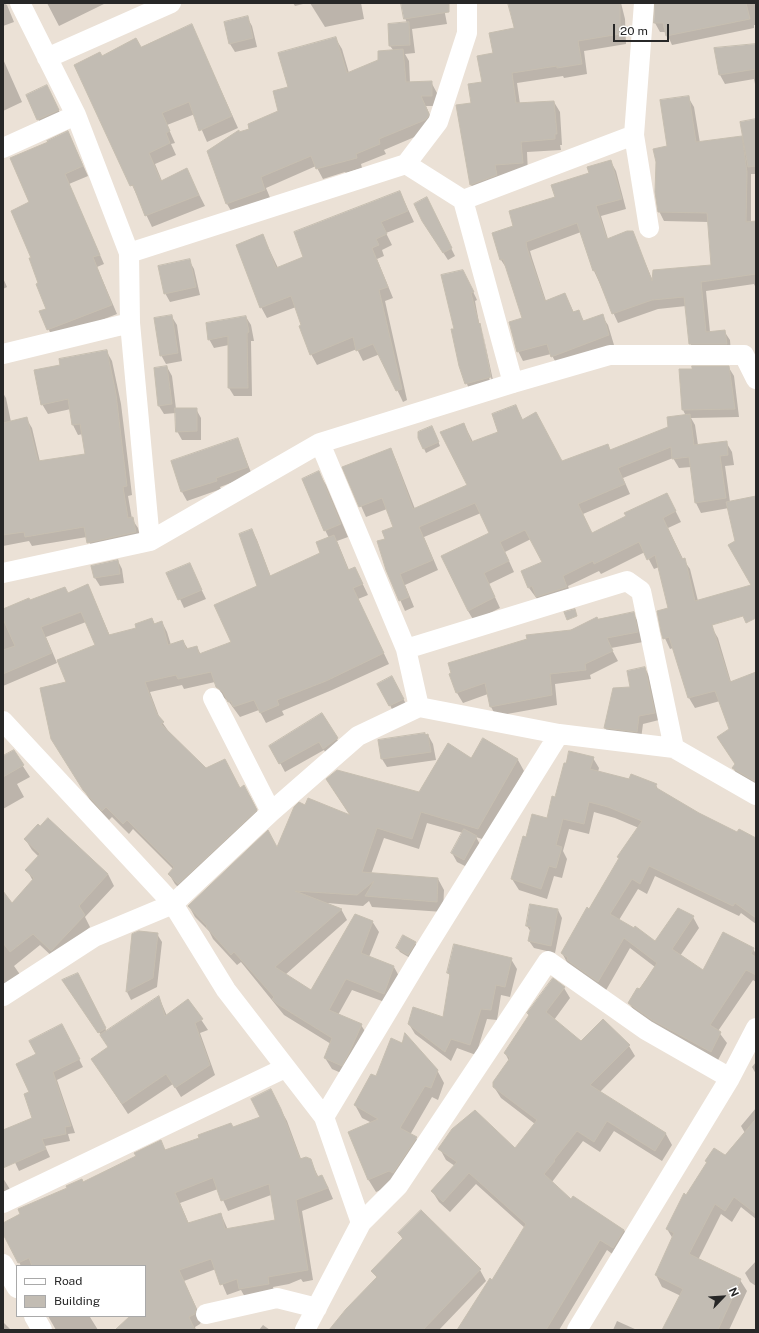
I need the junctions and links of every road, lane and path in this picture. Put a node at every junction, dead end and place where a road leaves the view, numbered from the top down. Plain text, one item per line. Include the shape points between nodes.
1 (20, 3) edge
2 (171, 3) edge
3 (467, 3) edge
4 (644, 3) edge
5 (47, 58) junction
6 (76, 115) junction
7 (634, 135) junction
8 (3, 148) edge
9 (406, 164) junction
10 (464, 200) junction
11 (649, 228) dead end
12 (129, 253) junction
13 (130, 323) junction
14 (3, 354) edge
15 (756, 379) edge
16 (513, 383) junction
17 (320, 443) junction
18 (150, 541) junction
19 (3, 573) edge
20 (406, 649) junction
21 (213, 698) dead end
22 (419, 707) junction
23 (3, 721) edge
24 (559, 734) junction
25 (674, 748) junction
26 (756, 795) edge
27 (271, 812) junction
28 (173, 904) junction
29 (3, 996) edge
30 (756, 1028) edge
31 (285, 1068) junction
32 (730, 1078) junction
33 (324, 1118) junction
34 (3, 1203) edge
35 (362, 1223) junction
36 (3, 1264) edge
37 (16, 1286) edge
38 (317, 1308) junction
39 (206, 1314) dead end
40 (35, 1317) edge
41 (42, 1330) edge
42 (305, 1330) edge
43 (577, 1330) edge

1 - 5 street
2 - 5 street
3 - 9 street via 467,33 438,122
4 - 7 street
5 - 6 street
6 - 8 street
6 - 12 street
7 - 10 street
7 - 11 street
9 - 10 street
9 - 12 street
10 - 16 street
12 - 13 street
13 - 14 street
13 - 18 street
15 - 16 street via 744,355 610,355
16 - 17 street
17 - 18 street
17 - 20 street
18 - 19 street
20 - 22 street
20 - 25 street via 627,581 642,591
21 - 27 street
22 - 24 street
22 - 27 street via 358,736
23 - 28 street
24 - 25 street
24 - 33 street via 422,954
25 - 26 street
27 - 28 street
28 - 29 street via 94,937
28 - 31 street via 226,990
30 - 32 street
31 - 33 street
31 - 34 street
32 - 35 street via 646,1030 548,961 398,1186
32 - 43 street
33 - 35 street
35 - 38 street
36 - 37 street
38 - 39 street via 277,1298
38 - 42 street
40 - 41 street

